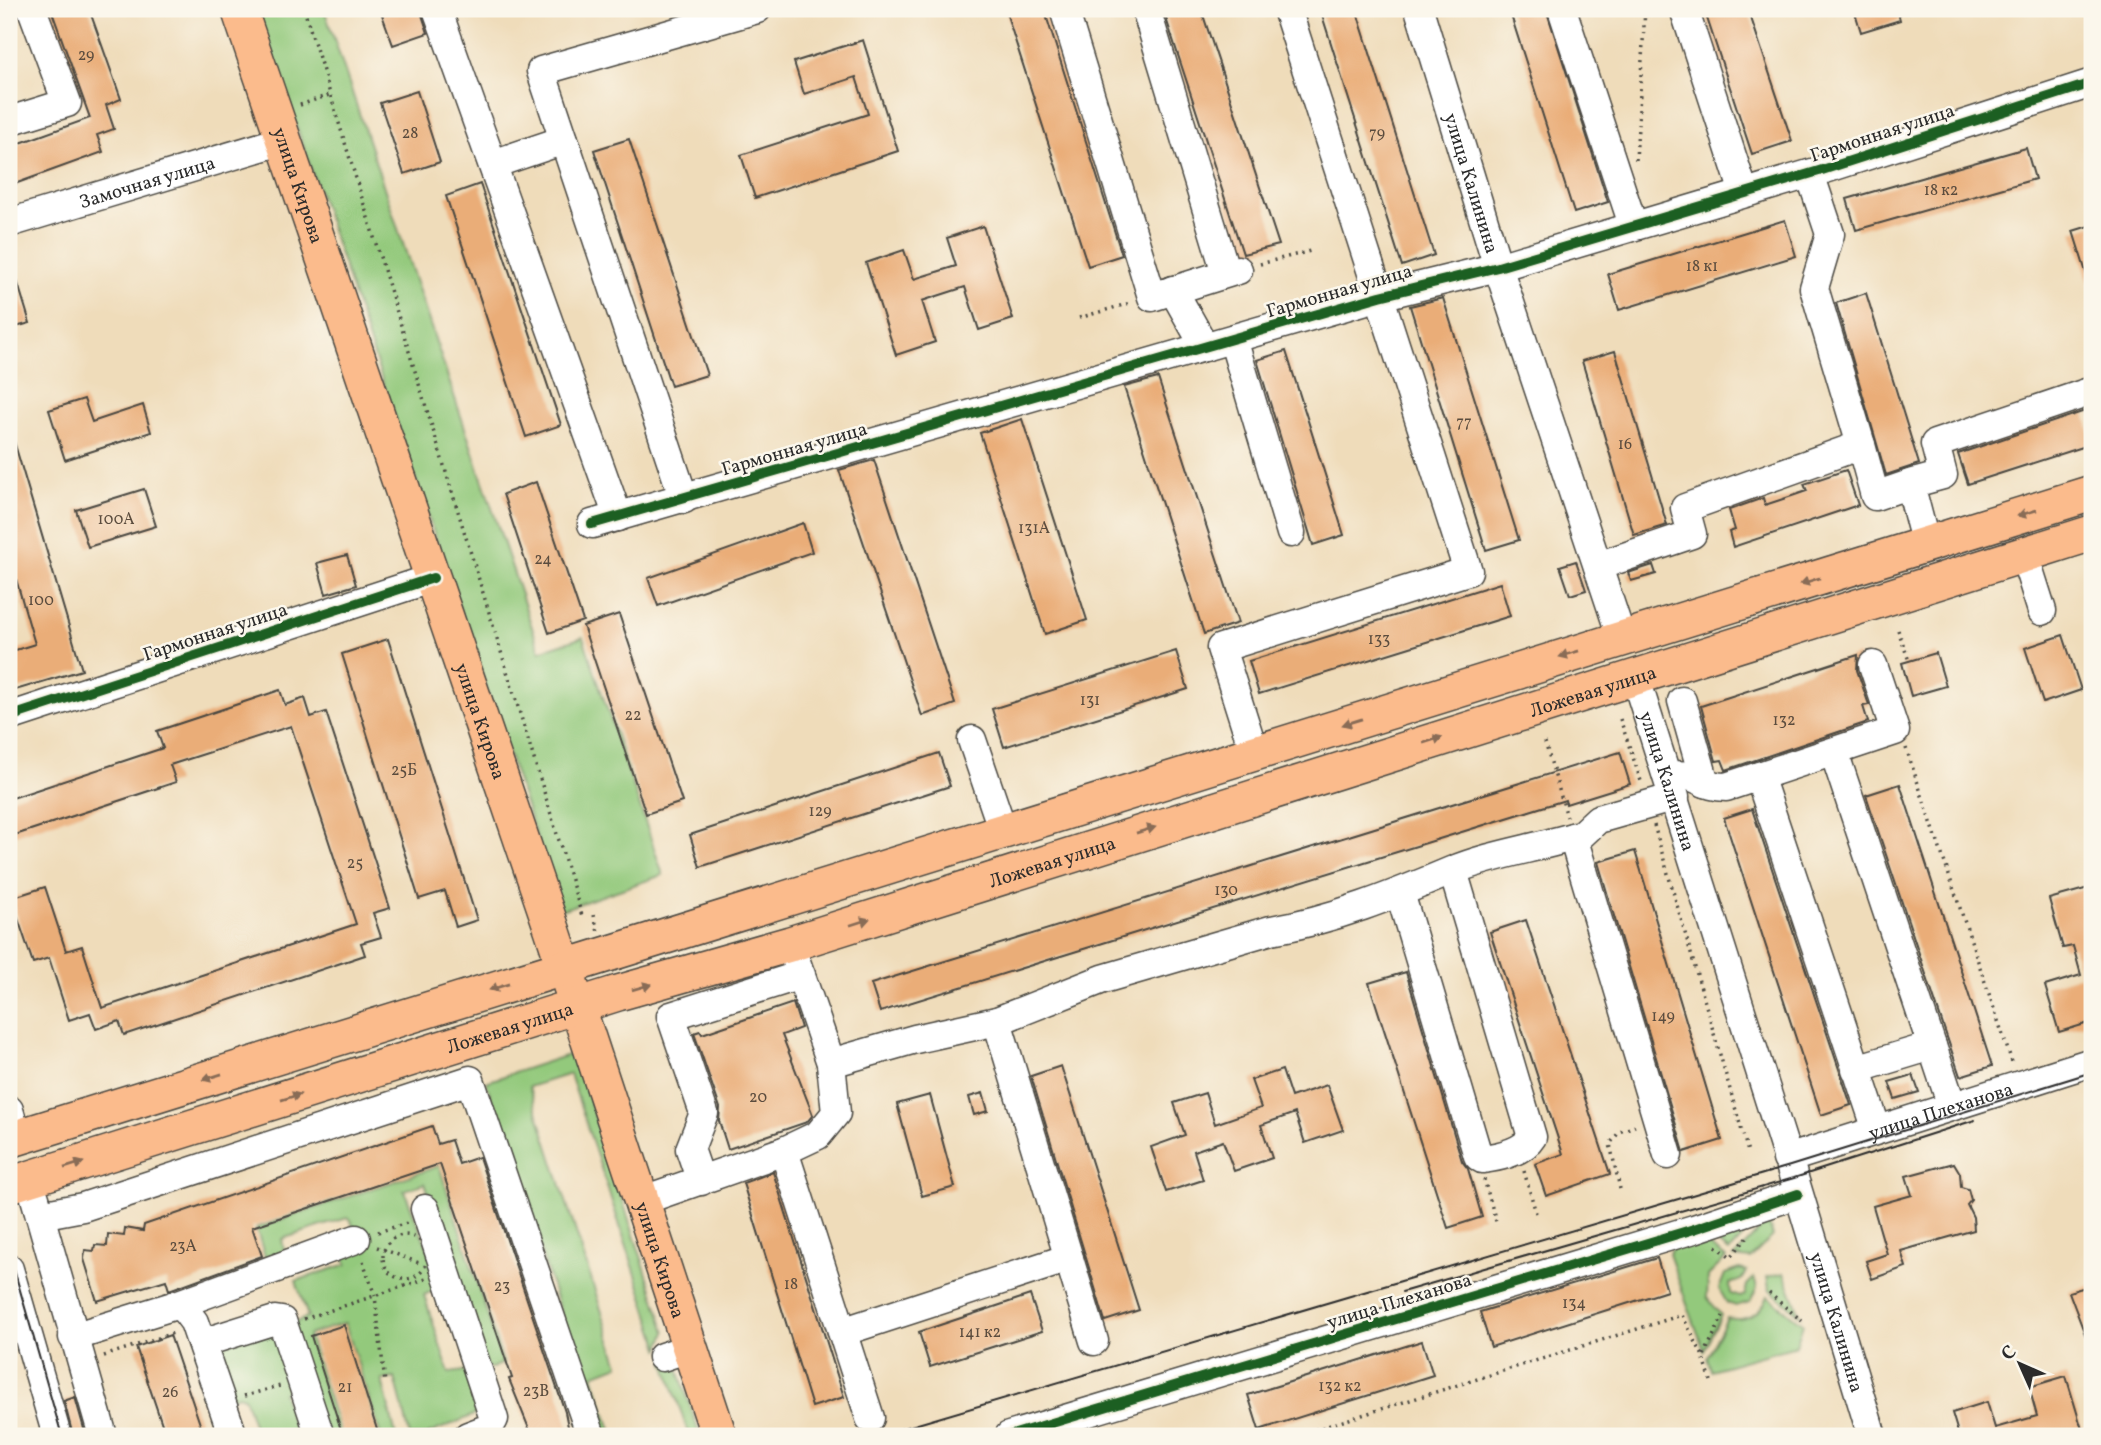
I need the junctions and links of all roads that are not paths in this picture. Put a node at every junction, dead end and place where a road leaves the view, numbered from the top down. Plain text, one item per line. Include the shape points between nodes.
1 (32, 9) edge
2 (239, 9) edge
3 (437, 9) edge
4 (757, 9) edge
5 (1064, 9) edge
6 (1146, 9) edge
7 (1287, 9) edge
8 (1419, 9) edge
9 (1562, 9) edge
10 (1684, 9) edge
11 (2092, 83) edge
12 (9, 121) edge
13 (284, 140) junction
14 (564, 140) junction
15 (492, 164) junction
16 (1810, 174) junction
17 (1744, 193) junction
18 (9, 223) edge
19 (1633, 225) junction
20 (1498, 268) junction
21 (1163, 293) junction
22 (1380, 296) junction
23 (1233, 339) junction
24 (1205, 347) junction
25 (2092, 391) edge
26 (1861, 445) junction
27 (1910, 484) junction
28 (2092, 493) edge
29 (684, 499) junction
30 (1291, 533) dead end
31 (2092, 533) edge
32 (1926, 545) junction
33 (2024, 554) junction
34 (1598, 566) junction
35 (433, 578) junction
36 (2042, 611) dead end
37 (1622, 639) junction
38 (1873, 665) dead end
39 (1635, 676) junction
40 (1682, 701) dead end
41 (9, 718) edge
42 (972, 740) dead end
43 (1254, 752) junction
44 (1834, 752) junction
45 (1759, 776) junction
46 (1705, 783) junction
47 (1664, 792) junction
48 (1003, 831) junction
49 (1573, 837) junction
50 (1453, 871) junction
51 (1400, 893) junction
52 (795, 960) junction
53 (564, 967) junction
54 (577, 1008) junction
55 (997, 1021) junction
56 (459, 1045) junction
57 (1932, 1046) junction
58 (2092, 1062) edge
59 (831, 1063) junction
60 (1856, 1069) junction
61 (470, 1080) junction
62 (1952, 1106) junction
63 (12, 1130) edge
64 (1877, 1130) junction
65 (784, 1151) junction
66 (1668, 1155) dead end
67 (1787, 1159) junction
68 (701, 1181) junction
69 (19, 1182) edge
70 (1798, 1194) junction
71 (640, 1201) junction
72 (426, 1213) road end
73 (40, 1215) junction
74 (356, 1239) road end
75 (1069, 1258) junction
76 (9, 1269) edge
77 (176, 1305) junction
78 (842, 1332) junction
79 (198, 1334) junction
80 (73, 1337) junction
81 (1094, 1340) dead end
82 (870, 1419) dead end
83 (57, 1436) edge
84 (103, 1436) edge
85 (233, 1436) edge
86 (320, 1436) edge
87 (468, 1436) edge
88 (591, 1436) edge
89 (719, 1436) edge
90 (1009, 1436) edge
91 (1872, 1436) edge

1 - 12 street via 67,103
2 - 13 main road, улица Кирова
3 - 15 street
4 - 14 street via 541,71
5 - 21 street
6 - 21 street via 1232,272
7 - 22 street
8 - 20 street, улица Калинина
9 - 19 street
10 - 17 street
11 - 16 street, Гармонная улица
13 - 18 street, Замочная улица
13 - 35 main road, улица Кирова
14 - 15 street
14 - 29 street
15 - 29 street, Гармонная улица via 605,520
16 - 17 street, Гармонная улица
16 - 26 street via 1830,234 1814,288
17 - 19 street, Гармонная улица
19 - 20 street, Гармонная улица
20 - 22 street, Гармонная улица
20 - 34 street, улица Калинина
21 - 24 street
22 - 23 street, Гармонная улица
22 - 43 street via 1468,572 1221,648
23 - 24 street, Гармонная улица
23 - 30 street
24 - 29 street, Гармонная улица
25 - 27 street via 1935,444 1943,475
26 - 27 street via 1875,496
26 - 34 street via 1685,508 1692,534
27 - 32 street
28 -> 32 main road, Ложевая улица
31 - 33 main road, Ложевая улица
32 -> 37 main road, Ложевая улица
33 - 36 street
33 - 39 main road, Ложевая улица
34 - 37 street, улица Калинина
35 - 41 street, Гармонная улица
35 - 53 main road, улица Кирова
37 - 39 main road, улица Калинина
37 -> 43 main road, Ложевая улица
38 - 44 street via 1895,732
39 - 47 street, улица Калинина
52 -> 39 main road, Ложевая улица
40 - 46 street
42 - 48 street
43 - 48 main road, Ложевая улица
44 - 45 street
44 - 57 street
45 - 46 street via 1726,787
45 - 60 street
46 - 47 street via 1693,775
47 - 49 street via 1598,820
47 - 67 street, улица Калинина
48 - 53 main road, Ложевая улица
49 - 50 street
49 - 66 street
50 - 51 street
50 - 51 street via 1532,1137 1518,1149 1482,1159 1478,1156
51 - 55 street via 1102,979
54 -> 52 main road, Ложевая улица
52 - 59 street
52 - 68 street via 671,1016 704,1112 690,1149
53 - 54 main road, улица Кирова
53 -> 63 main road, Ложевая улица
54 - 56 main road, Ложевая улица
54 - 71 main road, улица Кирова
55 - 59 street
55 - 75 street
56 - 61 street
69 -> 56 main road, Ложевая улица
57 - 60 street
57 - 62 street
58 - 62 street, улица Плеханова
59 - 65 street via 836,1113 818,1135
60 - 64 street
61 - 73 street via 83,1207
61 - 88 street
62 - 64 street, улица Плеханова
64 - 67 street, улица Плеханова
65 - 68 street
65 - 78 street
67 - 70 street, улица Калинина
68 - 71 street
69 - 73 street
70 - 90 street, улица Плеханова
70 - 91 street, улица Калинина
71 - 89 main road, улица Кирова via 676,1352
72 - 87 street via 436,1269 494,1419 489,1428
73 - 80 street
74 - 77 street
75 - 78 street
75 - 81 street
76 - 83 street
77 - 79 street via 185,1310
77 - 80 street
78 - 82 street
79 - 85 street
79 - 86 street via 282,1321
80 - 84 street

